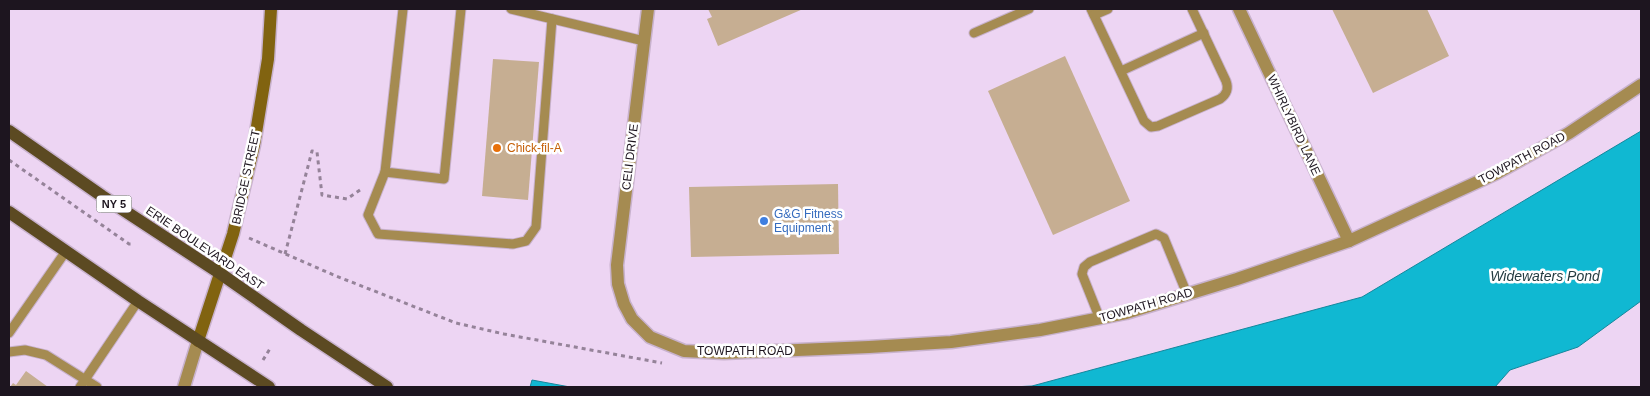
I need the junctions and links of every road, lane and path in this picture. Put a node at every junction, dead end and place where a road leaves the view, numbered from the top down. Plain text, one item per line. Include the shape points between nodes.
1 (271, 9) edge
2 (403, 9) edge
3 (461, 9) edge
4 (511, 9) edge
5 (648, 9) edge
6 (1029, 9) edge
7 (1108, 9) edge
8 (1192, 9) edge
9 (1239, 9) edge
10 (1093, 12) edge
11 (552, 19) junction
12 (974, 33) dead end
13 (1204, 33) junction
14 (644, 41) junction
15 (1121, 71) junction
16 (1641, 85) edge
17 (9, 131) edge
18 (9, 160) edge
19 (385, 172) junction
20 (9, 212) edge
21 (1349, 241) junction
22 (134, 244) dead end
23 (262, 244) dead end
24 (66, 251) junction
25 (285, 254) junction
26 (221, 274) junction
27 (1187, 294) junction
28 (138, 301) junction
29 (624, 304) joint
30 (1100, 319) junction
31 (9, 334) edge
32 (198, 341) junction
33 (272, 347) dead end
34 (9, 352) edge
35 (263, 360) dead end
36 (671, 364) dead end
37 (83, 383) edge
38 (97, 387) edge
39 (184, 387) edge
40 (269, 387) edge
41 (387, 387) edge

1 - 26 main road, BRIDGE STREET via 268,59 254,145
2 - 19 lane
3 - 19 lane via 444,180
4 - 11 lane
5 - 14 street, CELI DRIVE
6 - 12 lane
7 - 10 lane
8 - 13 lane
9 - 21 street, WHIRLYBIRD LANE
10 - 15 lane
11 - 14 lane
11 - 19 lane via 536,227 526,242 513,244 378,234 368,215
13 - 15 lane
13 - 15 lane via 1228,87 1220,98 1158,126 1151,126 1144,121
14 - 29 street, CELI DRIVE via 617,265
16 - 21 street, TOWPATH ROAD via 1569,133 1497,173
17 - 26 main road, ERIE BOULEVARD EAST / NY 5
18 - 22 path via 129,244
19 - 25 path via 347,200 322,195 317,152 312,151
20 - 24 main road
21 - 27 street, TOWPATH ROAD
23 - 25 path
24 - 28 main road
24 - 31 lane
25 - 36 path via 456,323
26 - 32 main road, BRIDGE STREET
26 - 41 main road, ERIE BOULEVARD EAST / NY 5
27 - 30 street, TOWPATH ROAD
27 - 30 lane via 1164,238 1156,234 1084,267 1082,274
28 - 32 main road
28 - 37 lane
29 - 30 street, TOWPATH ROAD via 632,319 650,337 684,351 724,354 951,342
32 - 39 street
32 - 40 main road
33 - 35 path
34 - 37 lane via 26,350 46,355
37 - 38 lane

